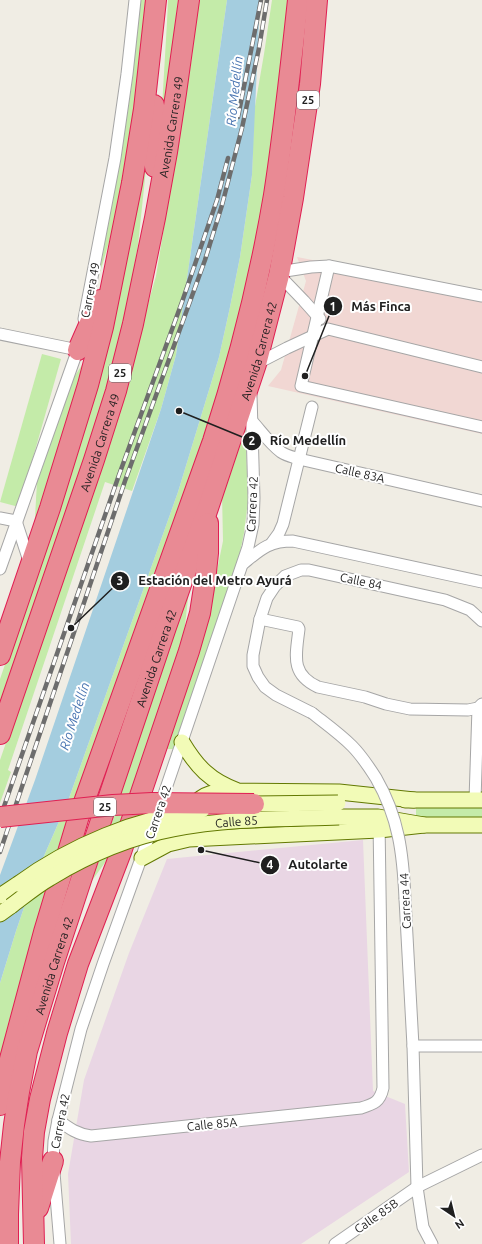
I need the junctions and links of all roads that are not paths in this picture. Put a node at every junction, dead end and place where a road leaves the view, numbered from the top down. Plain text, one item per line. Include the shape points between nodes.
1 (135, 0) edge
2 (156, 0) edge
3 (188, 0) edge
4 (298, 0) edge
5 (317, 0) edge
6 (154, 25) junction
7 (155, 218) junction
8 (117, 264) junction
9 (329, 266) junction
10 (279, 274) junction
11 (482, 296) edge
12 (317, 316) junction
13 (328, 329) junction
14 (0, 334) edge
15 (312, 336) junction
16 (78, 350) junction
17 (482, 367) edge
18 (253, 372) junction
19 (312, 408) dead end
20 (252, 421) junction
21 (482, 427) edge
22 (300, 460) junction
23 (482, 501) edge
24 (208, 508) junction
25 (0, 518) edge
26 (16, 522) junction
27 (271, 544) junction
28 (244, 563) junction
29 (30, 566) junction
30 (0, 569) edge
31 (482, 582) edge
32 (260, 619) junction
33 (482, 621) edge
34 (0, 655) edge
35 (480, 706) edge
36 (0, 734) edge
37 (182, 742) junction
38 (238, 791) junction
39 (414, 800) junction
40 (478, 800) edge
41 (254, 804) junction
42 (339, 810) junction
43 (0, 817) edge
44 (379, 824) junction
45 (482, 825) edge
46 (205, 838) junction
47 (142, 858) junction
48 (4, 905) edge
49 (413, 1046) junction
50 (482, 1046) edge
51 (0, 1105) edge
52 (371, 1105) joint
53 (58, 1120) junction
54 (482, 1155) edge
55 (53, 1161) junction
56 (417, 1187) junction
57 (33, 1223) junction
58 (8, 1244) edge
59 (34, 1244) edge
60 (60, 1244) edge
61 (335, 1244) edge
62 (432, 1244) edge

1 - 16 street, Carrera 49 via 117,142
2 - 6 highway, 25
3 - 7 highway, Avenida Carrera 49 / 25 via 175,100
4 - 51 highway, Avenida Carrera 42 / 25 via 273,196 256,286 236,362 213,441 78,819 46,925
5 - 10 highway, Avenida Carrera 42 / 25 via 308,98
6 - 7 highway
6 - 8 highway, 25 via 144,109
7 - 36 highway, Avenida Carrera 49 / 25 via 116,391
8 - 16 highway
8 - 29 highway, 25 via 88,385
9 - 10 street
9 - 11 street
9 - 12 street
10 - 12 street
10 - 18 highway, Avenida Carrera 42 / 25
12 - 13 street
12 - 15 street
13 - 15 street
13 - 17 street
14 - 16 street
15 - 18 street
15 - 21 street via 301,386
16 - 26 street, Carrera 49
18 - 20 street, Carrera 42
18 - 24 highway, Avenida Carrera 42 / 25
19 - 22 street, Carrera 42
20 - 22 street, Calle 83A via 273,445
20 - 28 street, Carrera 42 via 253,518
22 - 23 street, Calle 83A
22 - 27 street, Carrera 42 via 283,524
24 - 57 highway via 208,553 200,613 121,852 78,964 40,1099 32,1158
24 - 58 highway, Avenida Carrera 42 / 25 via 88,858 27,1051 18,1092 10,1162
25 - 26 street
26 - 29 street
26 - 30 street, Carrera 49
27 - 28 street
27 - 31 street via 293,541
28 - 37 street, Carrera 42
29 - 34 highway, 25
32 - 33 street, Calle 84 via 267,598 275,586 285,576 309,570 445,600 470,610
32 - 35 street via 298,627 298,668 301,674 318,687 410,709 468,710
32 - 49 street, Carrera 44, bridge via 253,655 253,666 258,677 265,687 312,713 353,747 369,766 392,809 399,834 403,865
35 - 40 street
37 - 38 main road via 190,757 206,774
37 - 47 street, Carrera 42
38 - 39 main road via 339,792
38 - 46 main road via 208,794 192,806 189,817 191,829 195,834
39 - 40 main road, Calle 85
39 - 42 main road, Calle 85
41 - 42 main road, Calle 85, bridge
41 - 43 highway, bridge via 152,803
41 - 48 main road, Calle 85, bridge via 162,817 82,846 40,868 18,884
42 - 44 main road, Calle 85
42 - 48 main road, Calle 85, bridge via 216,823 141,837 102,850
44 - 45 main road
44 - 46 main road
44 - 52 street, Carrera 44 via 383,1088 382,1096
46 - 47 main road via 179,840
47 - 53 street, Carrera 42 via 81,1029
49 - 50 street
49 - 56 street, Carrera 44
52 - 53 street, Calle 85A via 91,1136 81,1135
53 - 55 street, Carrera 42
54 - 56 street, Calle 85B
55 - 57 highway
55 - 60 street, Carrera 42
56 - 61 street, Calle 85B
56 - 62 street, Carrera 44 via 423,1227
57 - 59 highway

